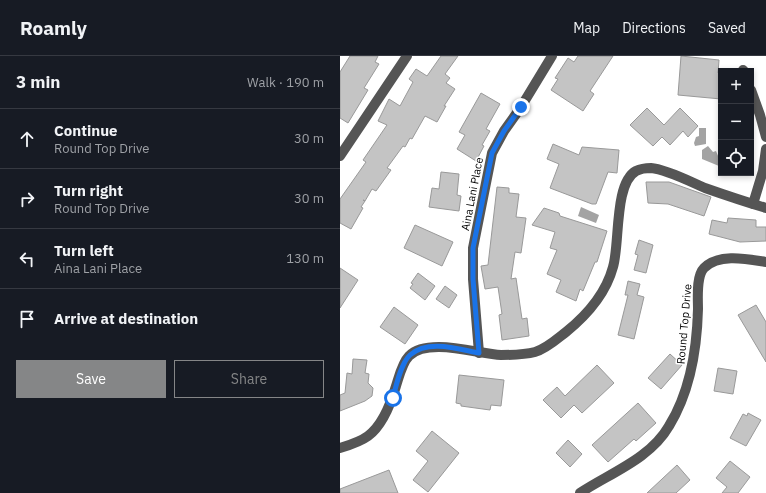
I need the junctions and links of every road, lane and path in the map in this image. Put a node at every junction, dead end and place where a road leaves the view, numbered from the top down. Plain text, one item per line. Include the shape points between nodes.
1 (407, 56) edge
2 (549, 58) edge
3 (754, 98) edge
4 (766, 137) edge
5 (766, 149) edge
6 (340, 156) edge
7 (753, 204) junction
8 (766, 208) edge
9 (766, 262) edge
10 (479, 353) junction
11 (340, 448) edge
12 (580, 493) edge

1 - 6 street
2 - 10 street, Aina Lani Place via 492,153 473,248
3 - 4 street
5 - 7 street via 763,171
7 - 8 street
7 - 10 street via 660,170 651,168 635,172 628,179 622,193 613,267 604,290 589,311 565,332 537,351 501,355
9 - 12 street, Round Top Drive via 716,260 703,269 697,286 697,332 691,372 669,427 662,438 639,457
10 - 11 street via 432,347 418,350 409,356 393,398 378,425 368,436

